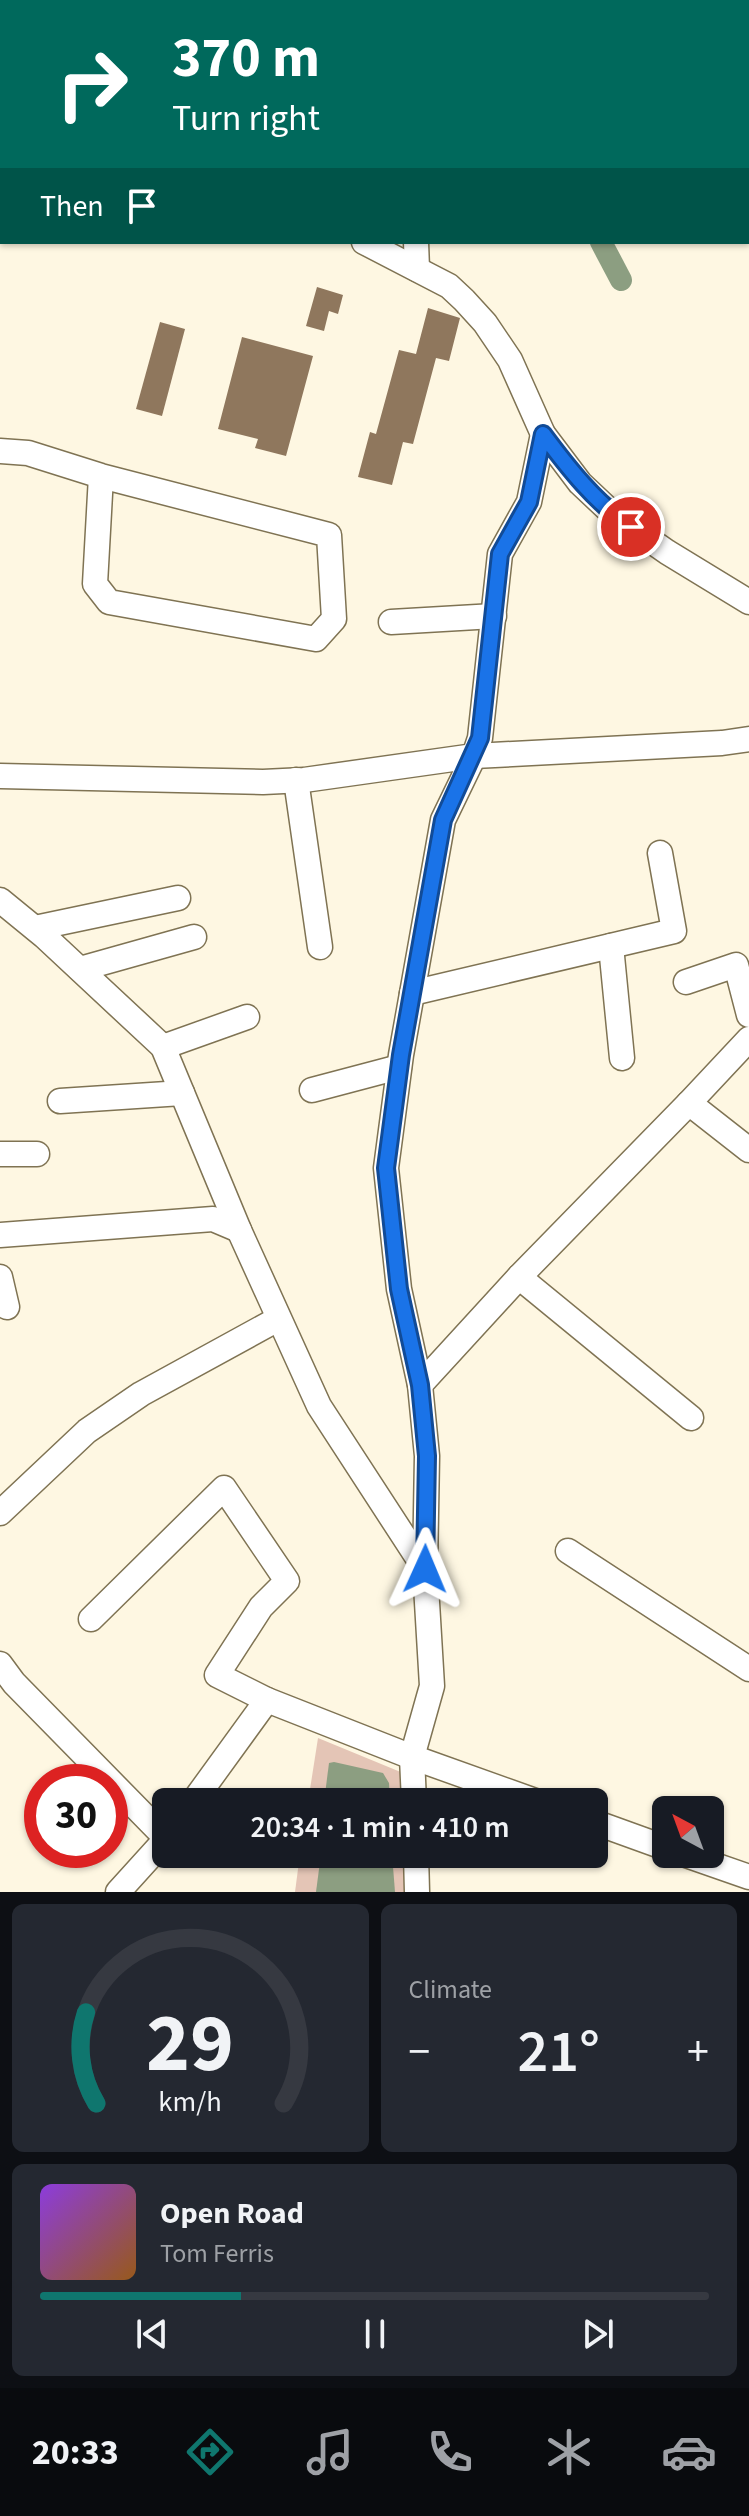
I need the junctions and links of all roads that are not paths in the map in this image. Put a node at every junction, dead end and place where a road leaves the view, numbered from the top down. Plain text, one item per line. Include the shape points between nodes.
1 (368, 244) edge
2 (416, 244) edge
3 (417, 269) junction
4 (543, 434) junction
5 (0, 451) edge
6 (101, 476) junction
7 (749, 602) edge
8 (494, 616) junction
9 (391, 622) dead end
10 (749, 739) edge
11 (474, 756) junction
12 (0, 776) edge
13 (296, 780) junction
14 (660, 853) dead end
15 (178, 898) dead end
16 (0, 900) edge
17 (35, 928) junction
18 (194, 937) dead end
19 (611, 946) junction
20 (320, 947) dead end
21 (80, 969) junction
22 (686, 982) dead end
23 (412, 993) junction
24 (749, 1015) edge
25 (247, 1017) dead end
26 (749, 1039) edge
27 (163, 1047) junction
28 (622, 1058) dead end
29 (399, 1067) junction
30 (312, 1090) dead end
31 (182, 1093) junction
32 (60, 1101) dead end
33 (689, 1103) junction
34 (749, 1150) edge
35 (0, 1154) edge
36 (37, 1154) dead end
37 (239, 1230) junction
38 (0, 1235) edge
39 (0, 1277) edge
40 (519, 1277) junction
41 (7, 1307) dead end
42 (278, 1319) junction
43 (420, 1385) junction
44 (691, 1418) dead end
45 (0, 1513) edge
46 (568, 1551) dead end
47 (425, 1569) junction
48 (91, 1619) dead end
49 (749, 1669) edge
50 (7, 1674) edge
51 (267, 1700) junction
52 (412, 1757) junction
53 (203, 1788) edge
54 (413, 1788) edge
55 (499, 1788) edge
56 (152, 1824) edge
57 (608, 1827) edge
58 (652, 1843) edge
59 (152, 1854) edge
60 (416, 1868) edge
61 (723, 1868) edge
62 (749, 1877) edge
63 (118, 1892) edge
64 (417, 1892) edge

1 - 3 street
2 - 3 street
3 - 4 street via 449,286 485,323 510,360
4 - 7 street via 580,483 614,515
4 - 8 street via 529,502 500,554
5 - 6 street via 28,453
6 - 6 street via 329,535 334,619 316,639 109,602 95,584
8 - 9 street
8 - 11 street
10 - 11 street
11 - 13 street
11 - 23 street via 443,820
12 - 13 street
13 - 20 street
14 - 19 street via 674,931
15 - 17 street
16 - 17 street
17 - 21 street
18 - 21 street
19 - 23 street
19 - 28 street
21 - 27 street
22 - 24 street via 736,965
23 - 29 street
25 - 27 street
26 - 33 street
27 - 31 street
29 - 30 street
29 - 43 street via 386,1168 399,1289
31 - 32 street
31 - 37 street
33 - 34 street
33 - 40 street
35 - 36 street
37 - 38 street via 213,1219
37 - 42 street
39 - 41 street
40 - 43 street
40 - 44 street
42 - 45 street via 141,1394 87,1431
42 - 47 street via 319,1406
43 - 47 street via 427,1456
46 - 49 street
47 - 52 street via 432,1686
48 - 51 street via 224,1488 287,1581 261,1607 217,1675
50 - 56 street
51 - 52 street
51 - 53 street
52 - 54 street
52 - 55 street
57 - 58 street
59 - 63 street
60 - 64 street
61 - 62 street

